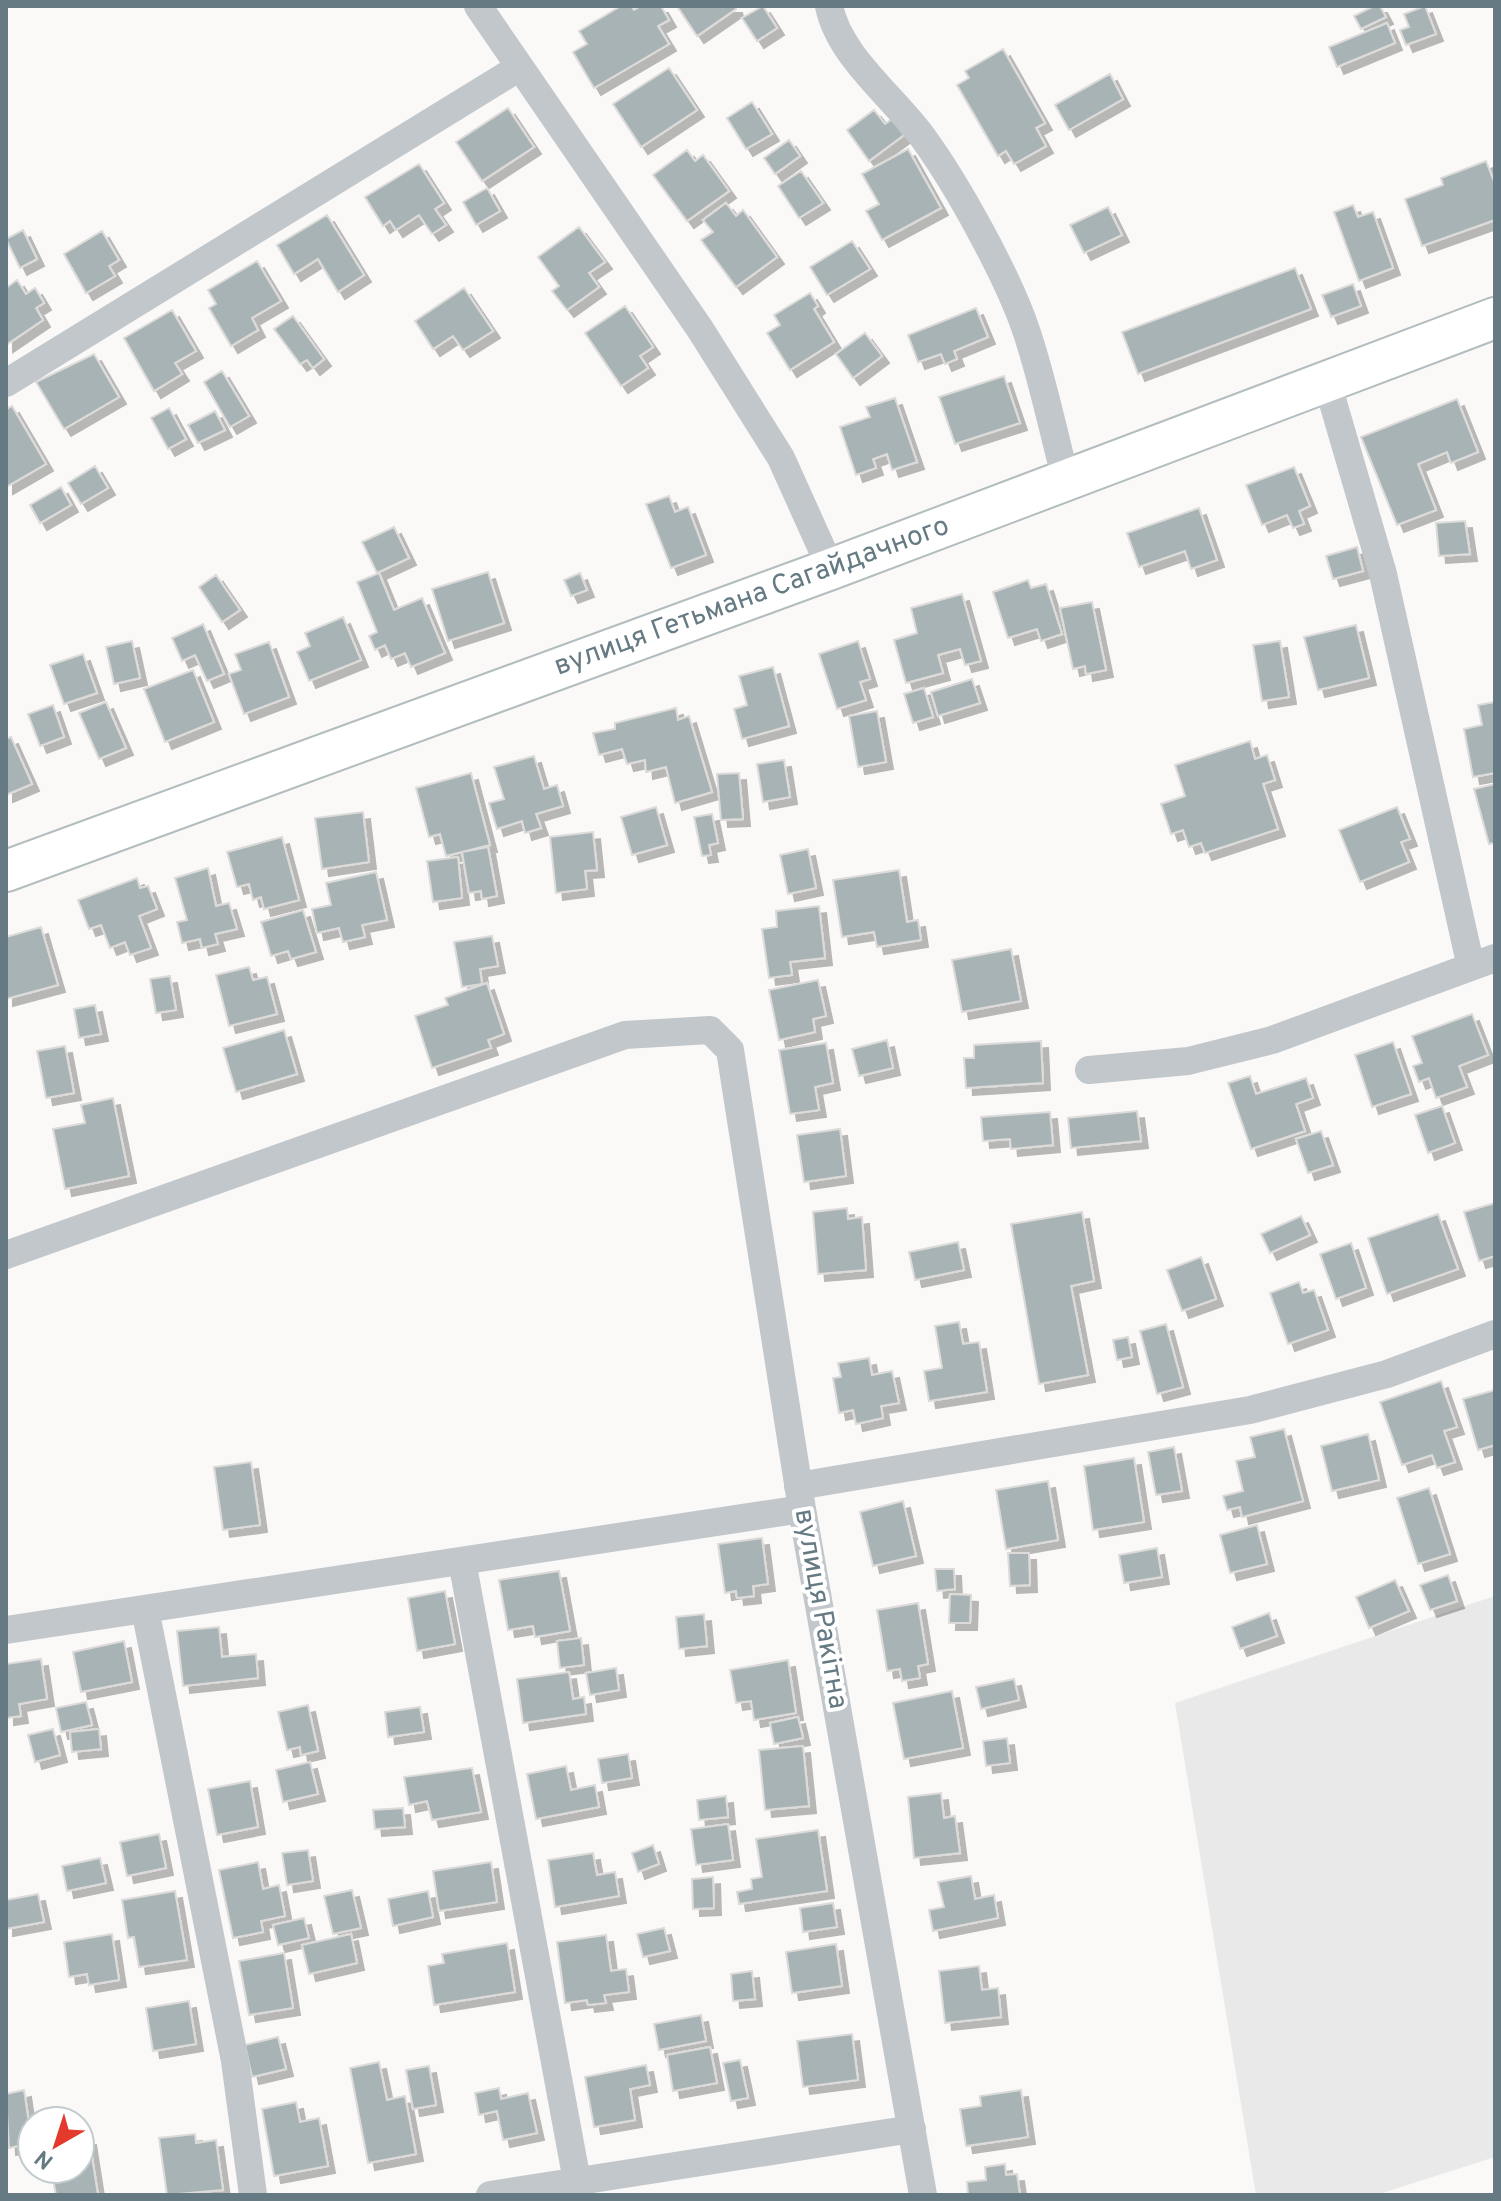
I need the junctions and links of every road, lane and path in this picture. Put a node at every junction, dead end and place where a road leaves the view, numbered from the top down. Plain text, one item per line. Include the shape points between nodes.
1 (478, 6) edge
2 (829, 6) edge
3 (520, 67) junction
4 (1495, 318) edge
5 (1327, 382) junction
6 (6, 383) edge
7 (1066, 480) junction
8 (831, 569) junction
9 (7, 867) edge
10 (1483, 962) edge
11 (1089, 1070) dead end
12 (6, 1255) edge
13 (1495, 1334) edge
14 (800, 1498) junction
15 (462, 1561) junction
16 (145, 1609) junction
17 (6, 1630) edge
18 (912, 2129) junction
19 (577, 2181) junction
20 (253, 2195) edge
21 (490, 2195) edge
22 (923, 2195) edge

1 - 3 street
2 - 7 street via 831,20 876,86 923,138 984,240 1027,330
3 - 6 street
3 - 8 street via 773,445
4 - 5 main road, вулиця Гетьмана Сагайдачного
5 - 7 main road, вулиця Гетьмана Сагайдачного
5 - 10 street via 1383,574
7 - 8 main road, вулиця Гетьмана Сагайдачного
8 - 9 main road, вулиця Гетьмана Сагайдачного
10 - 11 street via 1272,1040 1188,1061
12 - 14 street, вулиця Ракітна via 625,1035 710,1030 730,1050
13 - 14 street via 1387,1374 1250,1410
14 - 15 street
14 - 18 street, вулиця Ракітна
15 - 16 street
15 - 19 street
16 - 17 street
16 - 20 street via 235,2061
18 - 19 street
18 - 22 street, вулиця Ракітна
19 - 21 street

